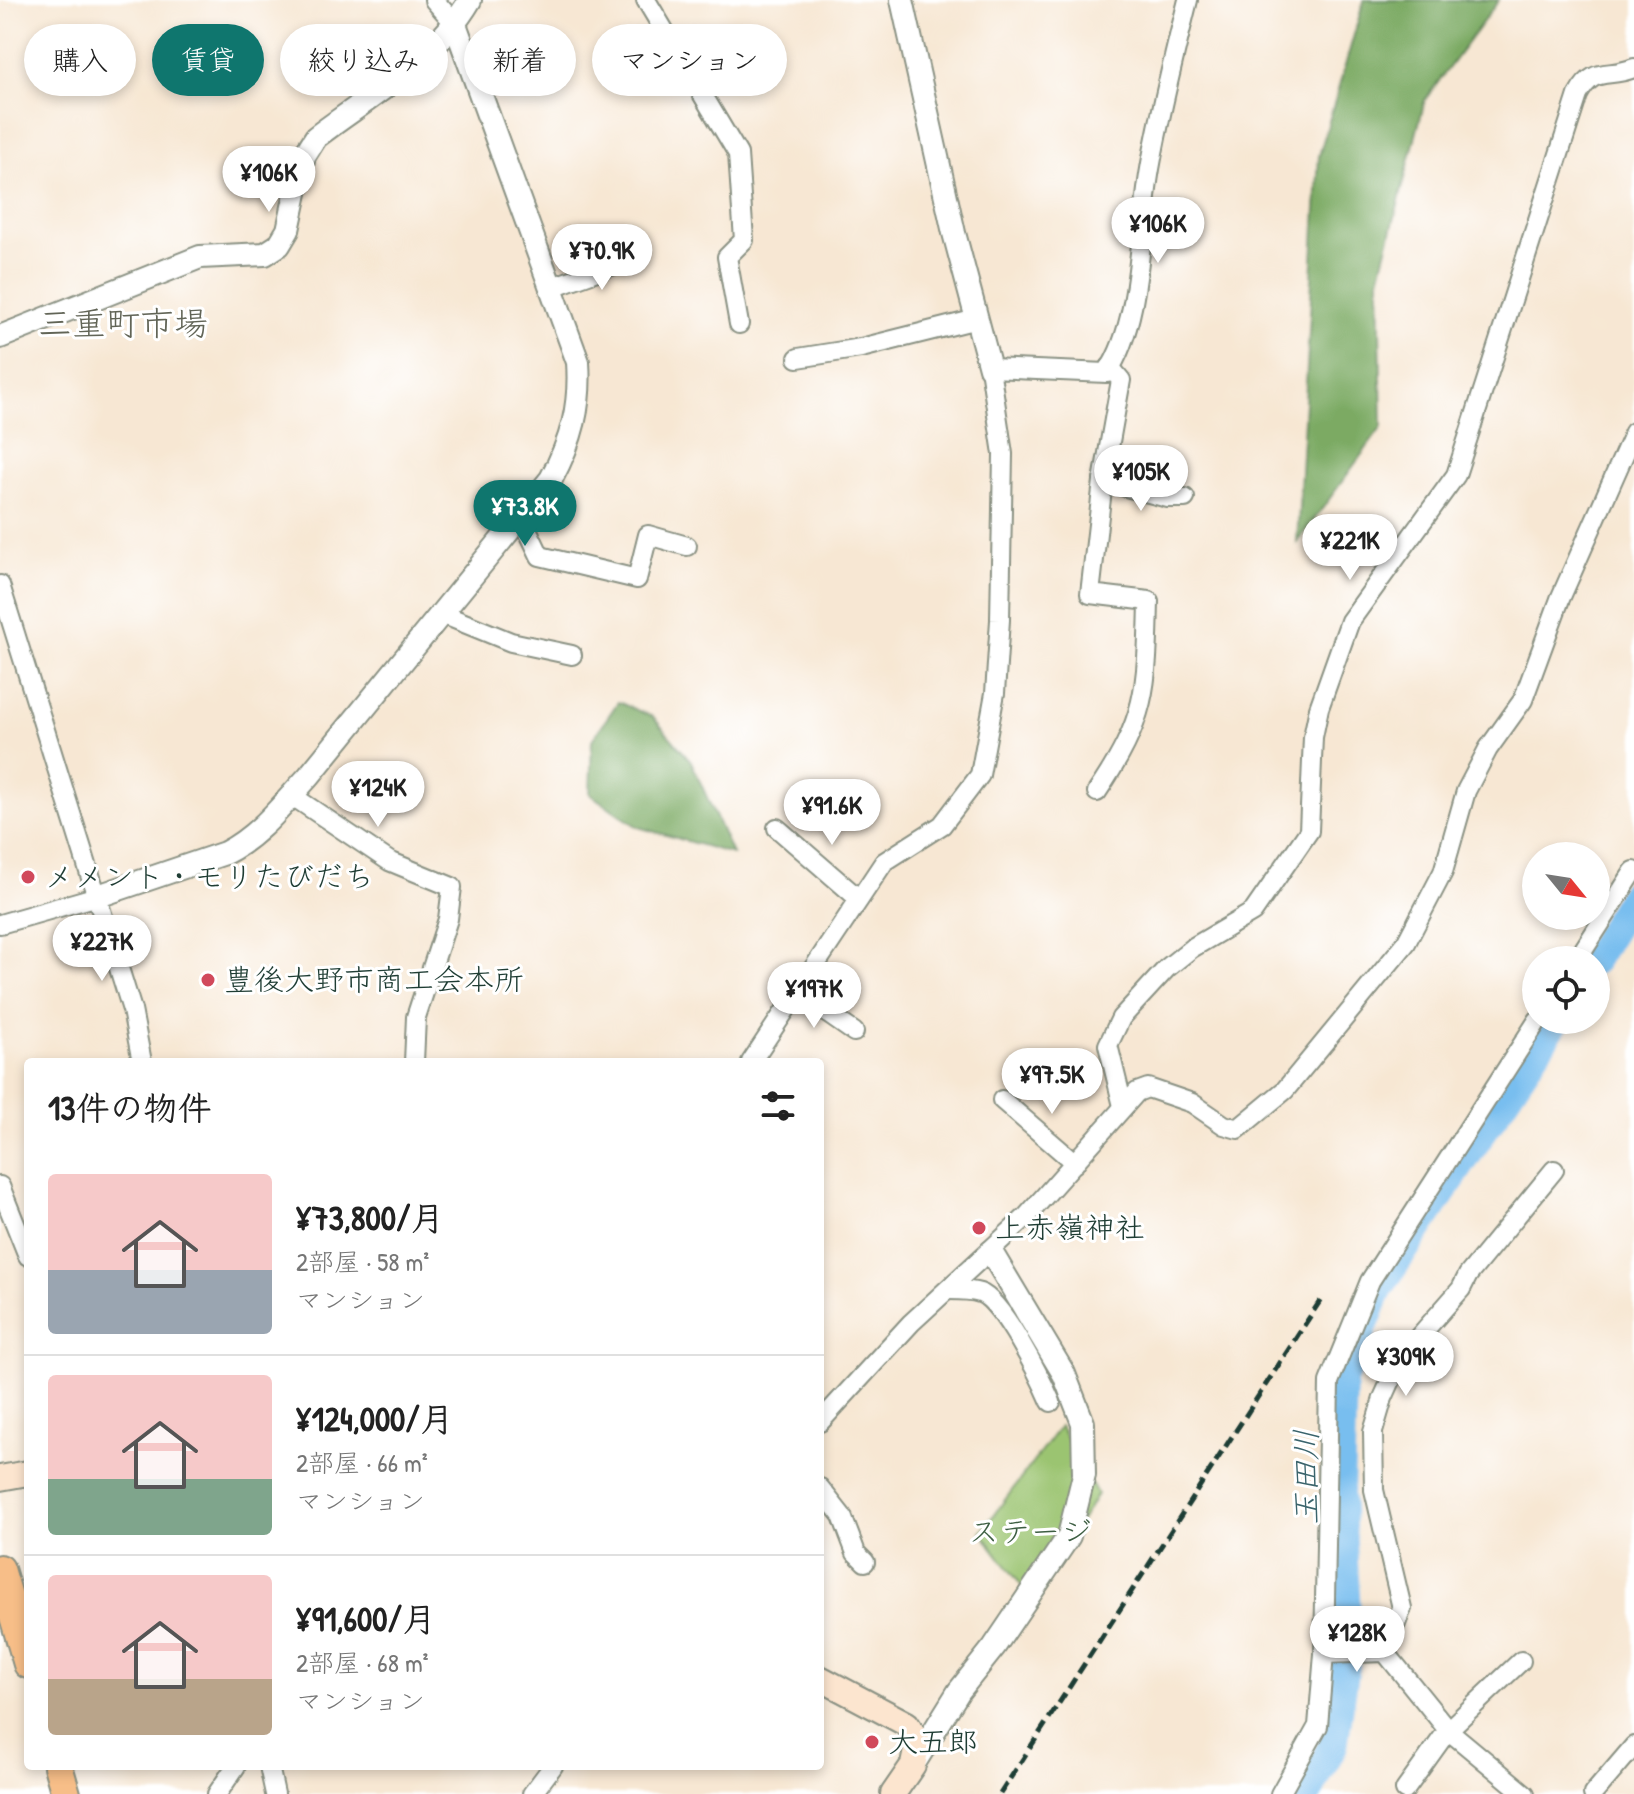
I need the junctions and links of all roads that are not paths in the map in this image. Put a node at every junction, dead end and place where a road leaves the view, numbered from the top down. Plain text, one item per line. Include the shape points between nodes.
1 (434, 0) edge
2 (470, 0) edge
3 (646, 0) edge
4 (902, 0) edge
5 (1188, 0) edge
6 (455, 24) junction
7 (1634, 68) edge
8 (627, 253) dead end
9 (552, 287) junction
10 (977, 319) junction
11 (739, 324) dead end
12 (0, 337) edge
13 (798, 358) dead end
14 (1110, 367) junction
15 (990, 368) junction
16 (1634, 432) edge
17 (1103, 481) junction
18 (1185, 498) dead end
19 (521, 516) junction
20 (687, 546) dead end
21 (0, 585) edge
22 (442, 614) junction
23 (572, 655) dead end
24 (1097, 792) dead end
25 (291, 795) junction
26 (777, 828) dead end
27 (1634, 871) edge
28 (98, 896) junction
29 (859, 899) junction
30 (0, 924) edge
31 (1586, 946) edge
32 (798, 993) junction
33 (854, 1032) dead end
34 (1529, 1034) edge
35 (141, 1058) edge
36 (414, 1058) edge
37 (754, 1058) edge
38 (1002, 1100) dead end
39 (1123, 1106) junction
40 (1075, 1163) junction
41 (1554, 1170) dead end
42 (0, 1186) edge
43 (24, 1246) edge
44 (991, 1252) junction
45 (949, 1290) junction
46 (1051, 1402) dead end
47 (824, 1418) edge
48 (24, 1474) edge
49 (0, 1478) edge
50 (824, 1493) edge
51 (865, 1562) dead end
52 (0, 1569) edge
53 (24, 1650) edge
54 (1383, 1652) junction
55 (1328, 1654) junction
56 (1521, 1661) dead end
57 (824, 1680) edge
58 (1448, 1730) junction
59 (1634, 1746) edge
60 (913, 1765) junction
61 (59, 1770) edge
62 (233, 1770) edge
63 (270, 1770) edge
64 (550, 1770) edge
65 (1405, 1790) dead end
66 (66, 1794) edge
67 (217, 1794) edge
68 (275, 1794) edge
69 (532, 1794) edge
70 (893, 1794) edge
71 (1280, 1794) edge
72 (1525, 1794) edge
73 (1593, 1794) edge

1 - 6 street
2 - 6 street
3 - 11 street via 738,154 744,240 727,257
4 - 10 street
5 - 14 street via 1152,159 1135,283 1119,356
6 - 9 street
6 - 12 street via 433,49 316,137 304,156 288,230 279,245 265,254 200,257
7 - 39 street via 1596,73 1578,95 1456,475 1350,621 1316,723 1309,831 1253,912 1167,968 1121,1018 1108,1045
8 - 9 street via 611,266
9 - 19 street via 578,362 581,396 566,452
10 - 13 street
10 - 15 street
14 - 15 street via 1107,373
14 - 17 street via 1121,380
15 - 29 street via 1003,454 1000,620 995,693 980,775 942,825 884,862
16 - 39 street via 1560,599 1523,700 1466,791 1443,872 1406,943 1285,1090 1238,1129 1192,1103 1148,1088
17 - 18 street
17 - 24 street via 1090,594 1149,601 1149,614 1147,681 1134,730
19 - 20 street via 540,556 637,579 648,535
19 - 22 street
21 - 28 street
22 - 23 street via 511,642
22 - 25 street
25 - 28 street via 241,845
25 - 36 street via 389,861 452,887 448,919 416,1017
26 - 29 street
27 - 31 street
28 - 30 street
28 - 35 street
29 - 32 street
32 - 33 street
32 - 37 street
34 - 55 street via 1370,1281 1329,1382
38 - 40 street
39 - 40 street
40 - 44 street
41 - 54 street via 1402,1356 1383,1398 1373,1432 1374,1490 1402,1608
42 - 43 street
44 - 45 street
44 - 60 street via 1064,1374 1083,1423 1084,1475 1069,1536
45 - 46 street via 982,1293 993,1302
45 - 47 street via 911,1323
48 - 49 main road
50 - 51 street
52 - 53 highway
54 - 55 street
54 - 58 street
55 - 71 street via 1318,1726
56 - 58 street
57 - 60 main road via 907,1724 918,1741
58 - 65 street
58 - 72 street
59 - 73 street
60 - 70 main road
61 - 66 highway
62 - 67 street
63 - 68 street
64 - 69 street

